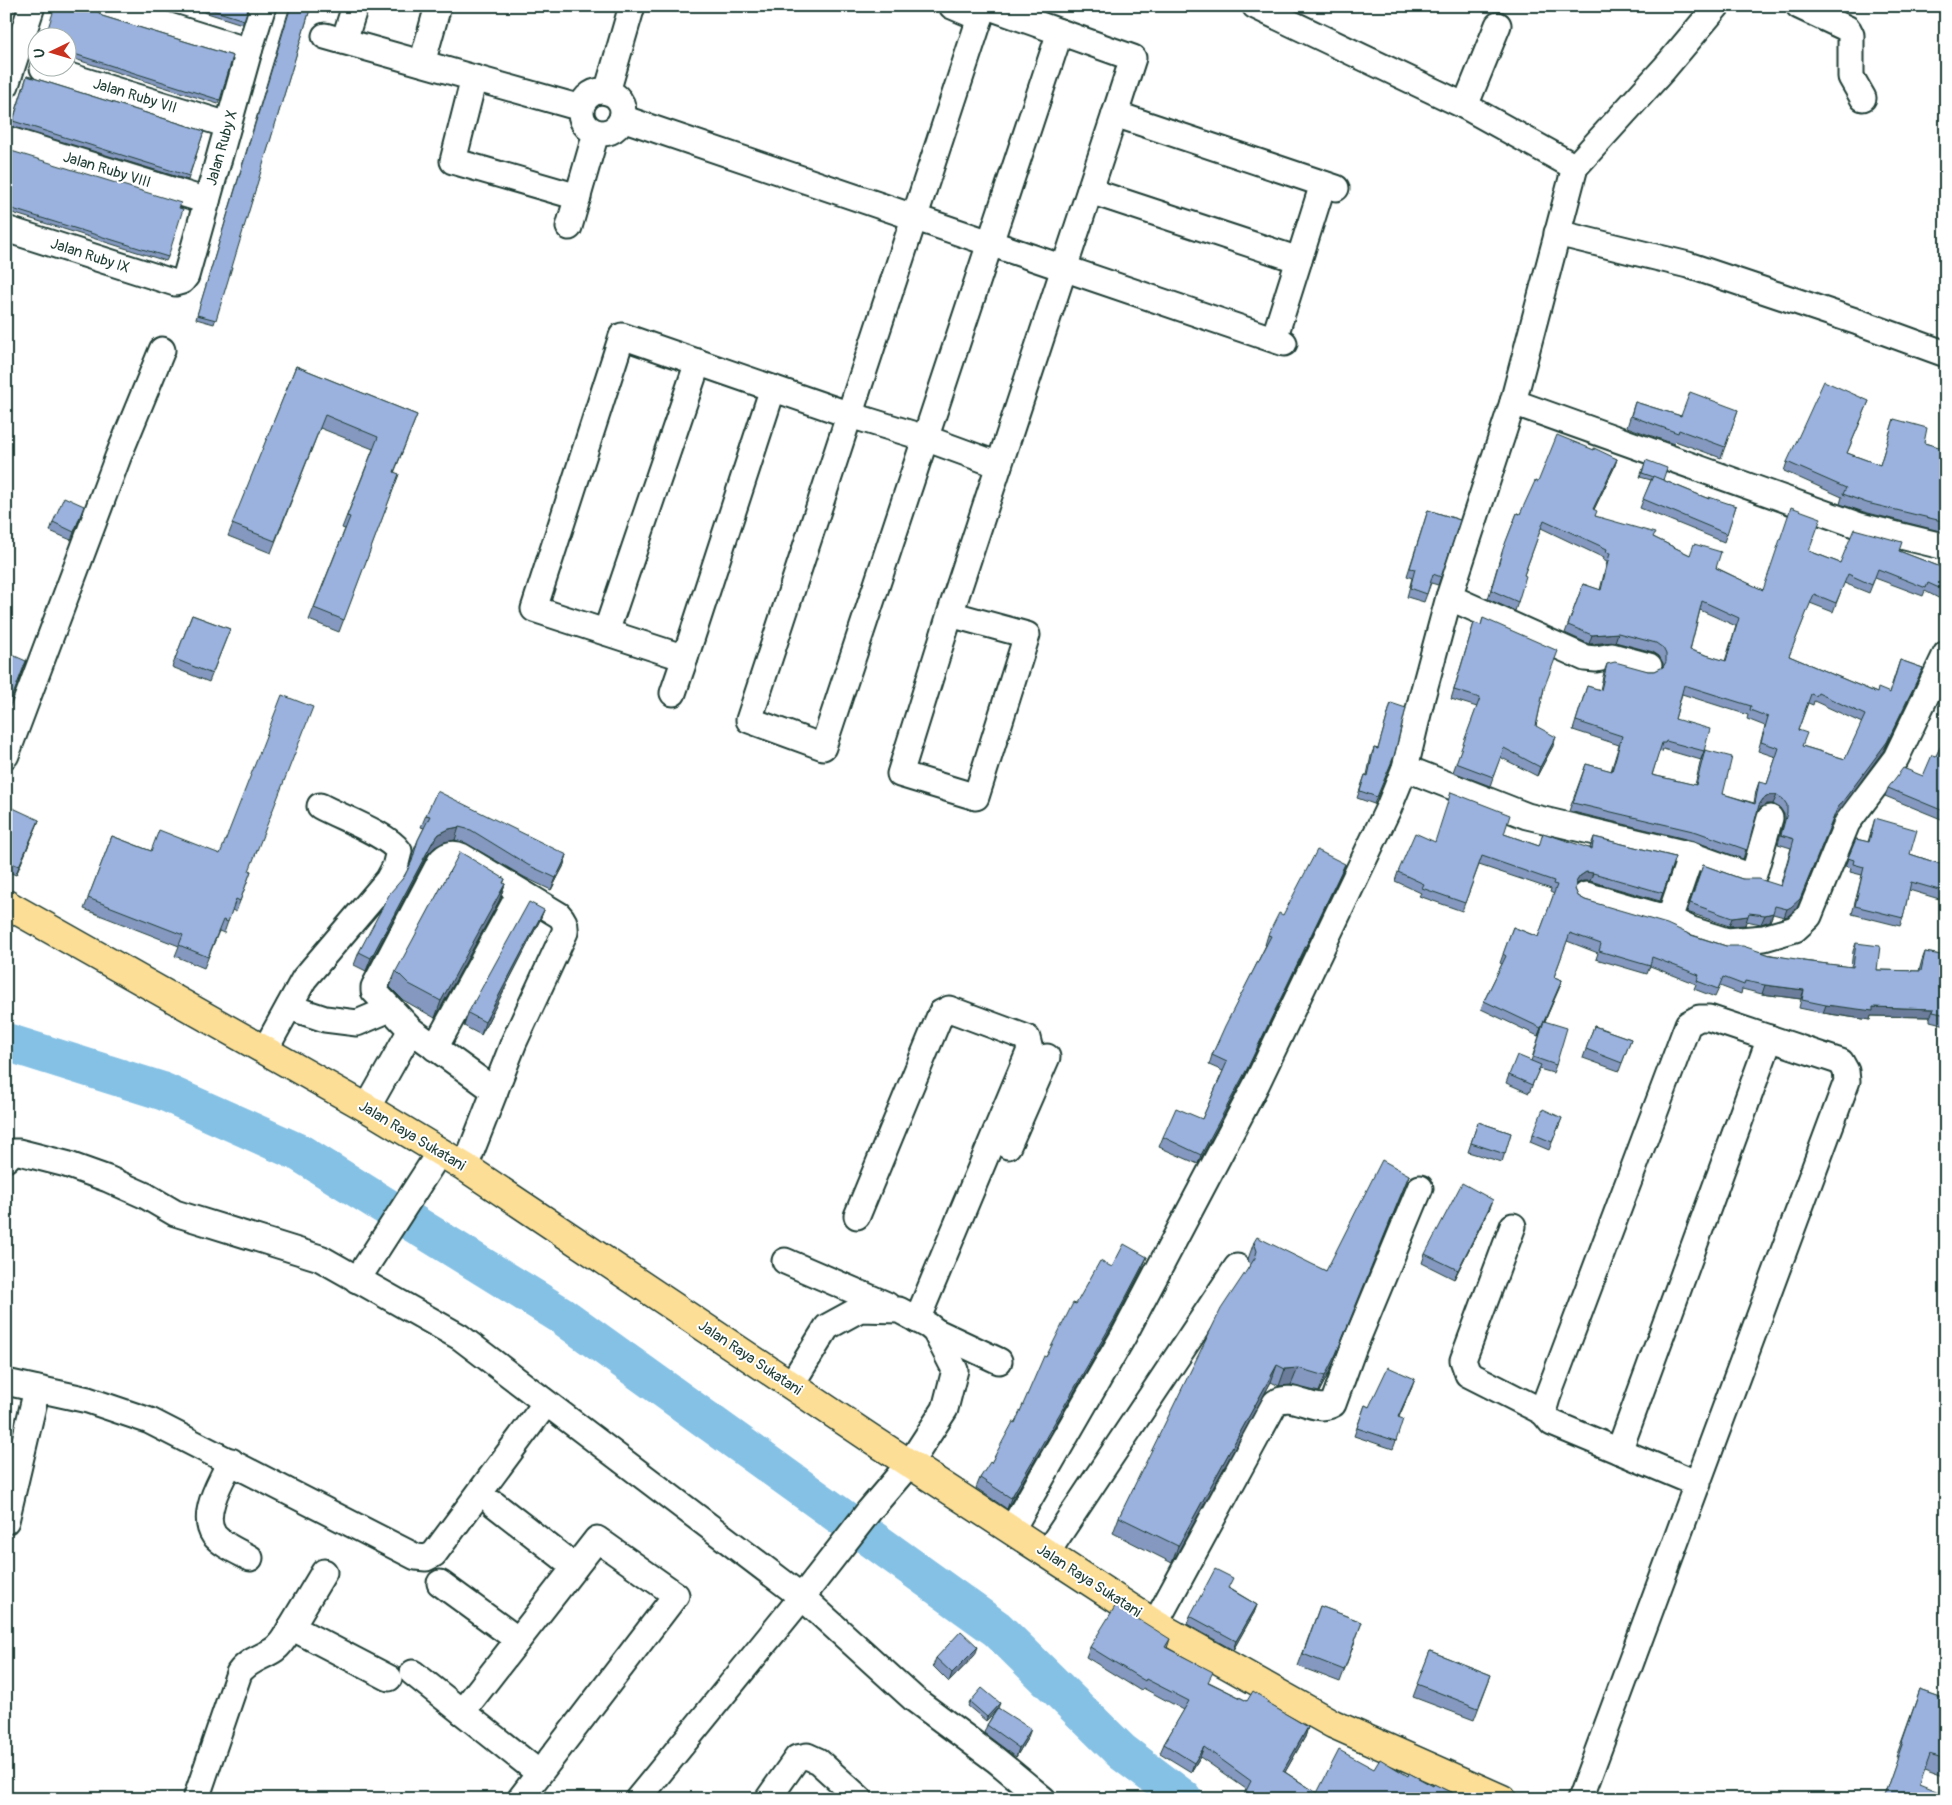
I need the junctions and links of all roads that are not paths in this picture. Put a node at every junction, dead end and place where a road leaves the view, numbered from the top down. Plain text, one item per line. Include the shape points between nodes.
1 (32, 6) edge
2 (105, 6) edge
3 (263, 6) edge
4 (355, 6) edge
5 (438, 6) edge
6 (632, 6) edge
7 (952, 6) edge
8 (1255, 6) edge
9 (1717, 6) edge
10 (1800, 6) edge
11 (983, 10) edge
12 (1498, 25) dead end
13 (1060, 32) junction
14 (248, 51) junction
15 (26, 62) edge
16 (422, 63) junction
17 (75, 78) edge
18 (474, 78) junction
19 (6, 85) edge
20 (607, 92) junction
21 (1863, 98) dead end
22 (1465, 106) junction
23 (581, 108) junction
24 (1115, 114) junction
25 (622, 118) junction
26 (228, 125) junction
27 (596, 132) junction
28 (6, 139) edge
29 (1574, 167) junction
30 (1090, 191) junction
31 (578, 197) junction
32 (207, 201) junction
33 (915, 217) junction
34 (569, 227) dead end
35 (6, 229) edge
36 (1557, 233) junction
37 (990, 243) junction
38 (1299, 260) junction
39 (1065, 268) junction
40 (174, 283) joint
41 (162, 350) dead end
42 (1946, 354) edge
43 (698, 362) junction
44 (773, 388) junction
45 (1513, 402) junction
46 (850, 415) junction
47 (925, 438) junction
48 (999, 465) junction
49 (1946, 547) edge
50 (1449, 596) junction
51 (950, 614) junction
52 (606, 632) junction
53 (1946, 654) edge
54 (685, 658) junction
55 (1649, 666) dead end
56 (673, 693) dead end
57 (6, 755) edge
58 (1405, 768) junction
59 (320, 806) dead end
60 (1770, 818) dead end
61 (1691, 854) junction
62 (520, 893) junction
63 (1586, 895) dead end
64 (6, 904) edge
65 (1670, 919) junction
66 (289, 1007) junction
67 (390, 1009) junction
68 (411, 1030) junction
69 (1770, 1038) junction
70 (436, 1048) junction
71 (265, 1050) junction
72 (1048, 1057) dead end
73 (495, 1090) junction
74 (367, 1108) junction
75 (440, 1153) junction
76 (6, 1159) edge
77 (465, 1167) junction
78 (1420, 1188) dead end
79 (857, 1216) dead end
80 (1513, 1226) dead end
81 (785, 1261) dead end
82 (1237, 1267) dead end
83 (357, 1280) junction
84 (920, 1322) junction
85 (999, 1361) dead end
86 (6, 1382) edge
87 (791, 1385) junction
88 (37, 1389) junction
89 (546, 1403) junction
90 (1543, 1412) junction
91 (1619, 1451) junction
92 (231, 1461) junction
93 (910, 1463) junction
94 (1698, 1484) junction
95 (494, 1504) dead end
96 (6, 1521) edge
97 (1012, 1529) junction
98 (1046, 1554) junction
99 (250, 1558) dead end
100 (575, 1567) junction
101 (324, 1572) dead end
102 (440, 1583) dead end
103 (802, 1597) junction
104 (1155, 1624) junction
105 (291, 1627) junction
106 (518, 1640) junction
107 (413, 1673) dead end
108 (389, 1678) dead end
109 (462, 1712) junction
110 (539, 1773) junction
111 (196, 1799) edge
112 (520, 1799) edge
113 (638, 1799) edge
114 (768, 1799) edge
115 (860, 1799) edge
116 (1043, 1799) edge
117 (1502, 1799) edge
118 (1580, 1799) edge

1 - 15 street
2 - 14 street
3 - 14 street, Jalan Ruby X
4 - 16 street via 335,38
5 - 16 street
6 - 20 street
7 - 11 street
8 - 22 street
9 - 29 street
10 - 21 street via 1848,29 1852,77
11 - 13 street
11 - 33 street
12 - 22 street
13 - 24 street via 1133,58
13 - 37 street
14 - 26 street, Jalan Ruby X
15 - 19 street
16 - 18 street
17 - 26 street, Jalan Ruby VII
18 - 23 street
18 - 31 street via 453,161
20 - 23 street via 588,96
20 - 25 street via 618,98 622,105
22 - 29 street
23 - 27 street via 586,127
24 - 30 street
24 - 38 street via 1330,186
25 - 27 street via 609,132
25 - 33 street
26 - 32 street, Jalan Ruby X
27 - 31 street
28 - 32 street, Jalan Ruby VIII
29 - 36 street
30 - 38 street
30 - 39 street
31 - 34 street
32 - 40 street, Jalan Ruby X via 186,276
33 - 37 street
33 - 46 street
35 - 40 street, Jalan Ruby IX
36 - 42 street via 1688,265
36 - 45 street
37 - 39 street
37 - 47 street
38 - 39 street via 1279,341
39 - 48 street
41 - 57 street via 118,457
43 - 44 street
43 - 52 street
43 - 52 street via 622,336 534,609
44 - 46 street
44 - 54 street
45 - 49 street via 1860,526
45 - 50 street
46 - 47 street
46 - 47 street via 749,720 822,747
47 - 48 street
48 - 51 street
50 - 55 street via 1584,658 1612,656
50 - 58 street
51 - 51 street via 900,774 976,797 1027,635
52 - 54 street
53 - 65 street via 1896,758 1847,823 1804,923 1764,938 1727,941
54 - 56 street
58 - 61 street via 1527,816
58 - 97 street via 1256,1085 1124,1335
59 - 66 street via 385,839 399,851 388,880 304,979
60 - 61 street via 1754,874 1744,874
61 - 65 street
62 - 67 street via 457,854 442,858 374,987 375,994
62 - 70 street
62 - 73 street via 558,914 566,926
63 - 65 street
64 - 71 main road, Jalan Raya Sukatani
66 - 67 street via 325,1019 357,1023
66 - 71 street
67 - 68 street
68 - 70 street
68 - 74 street
69 - 90 street via 1709,1018 1699,1018 1688,1024
69 - 91 street
69 - 94 street via 1841,1062 1847,1081
70 - 73 street
71 - 74 main road, Jalan Raya Sukatani
72 - 84 street
73 - 77 street
74 - 75 main road, Jalan Raya Sukatani
75 - 77 main road, Jalan Raya Sukatani
75 - 83 street
76 - 83 street via 13,1152 19,1152 82,1170 175,1212 320,1258
77 - 87 main road, Jalan Raya Sukatani
78 - 104 street via 1353,1349 1334,1404 1323,1408 1285,1398 1275,1403
79 - 84 street via 941,1013 949,1009 1027,1038 1030,1050
80 - 90 street via 1463,1360 1468,1374
81 - 84 street
82 - 98 street
83 - 89 street via 460,1338
84 - 85 street
84 - 87 street via 860,1309 827,1327
84 - 93 street via 955,1370 944,1409
86 - 88 street
87 - 93 main road, Jalan Raya Sukatani
88 - 92 street via 88,1400 150,1421
88 - 96 street
89 - 92 street via 434,1554 426,1558 416,1557
89 - 103 street
90 - 91 street via 1552,1423
91 - 94 street
92 - 99 street via 208,1517 214,1535 220,1541
93 - 97 main road, Jalan Raya Sukatani
93 - 103 street
94 - 118 street
95 - 100 street
97 - 98 main road, Jalan Raya Sukatani
98 - 104 main road, Jalan Raya Sukatani
100 - 106 street
100 - 110 street via 597,1539 676,1595
101 - 105 street
102 - 106 street
103 - 113 street
103 - 116 street via 914,1699
104 - 117 main road, Jalan Raya Sukatani via 1333,1724
105 - 108 street
105 - 111 street via 274,1649 251,1661 239,1673
106 - 109 street
107 - 109 street
109 - 110 street
110 - 112 street
114 - 115 street via 797,1758 807,1756 818,1761

